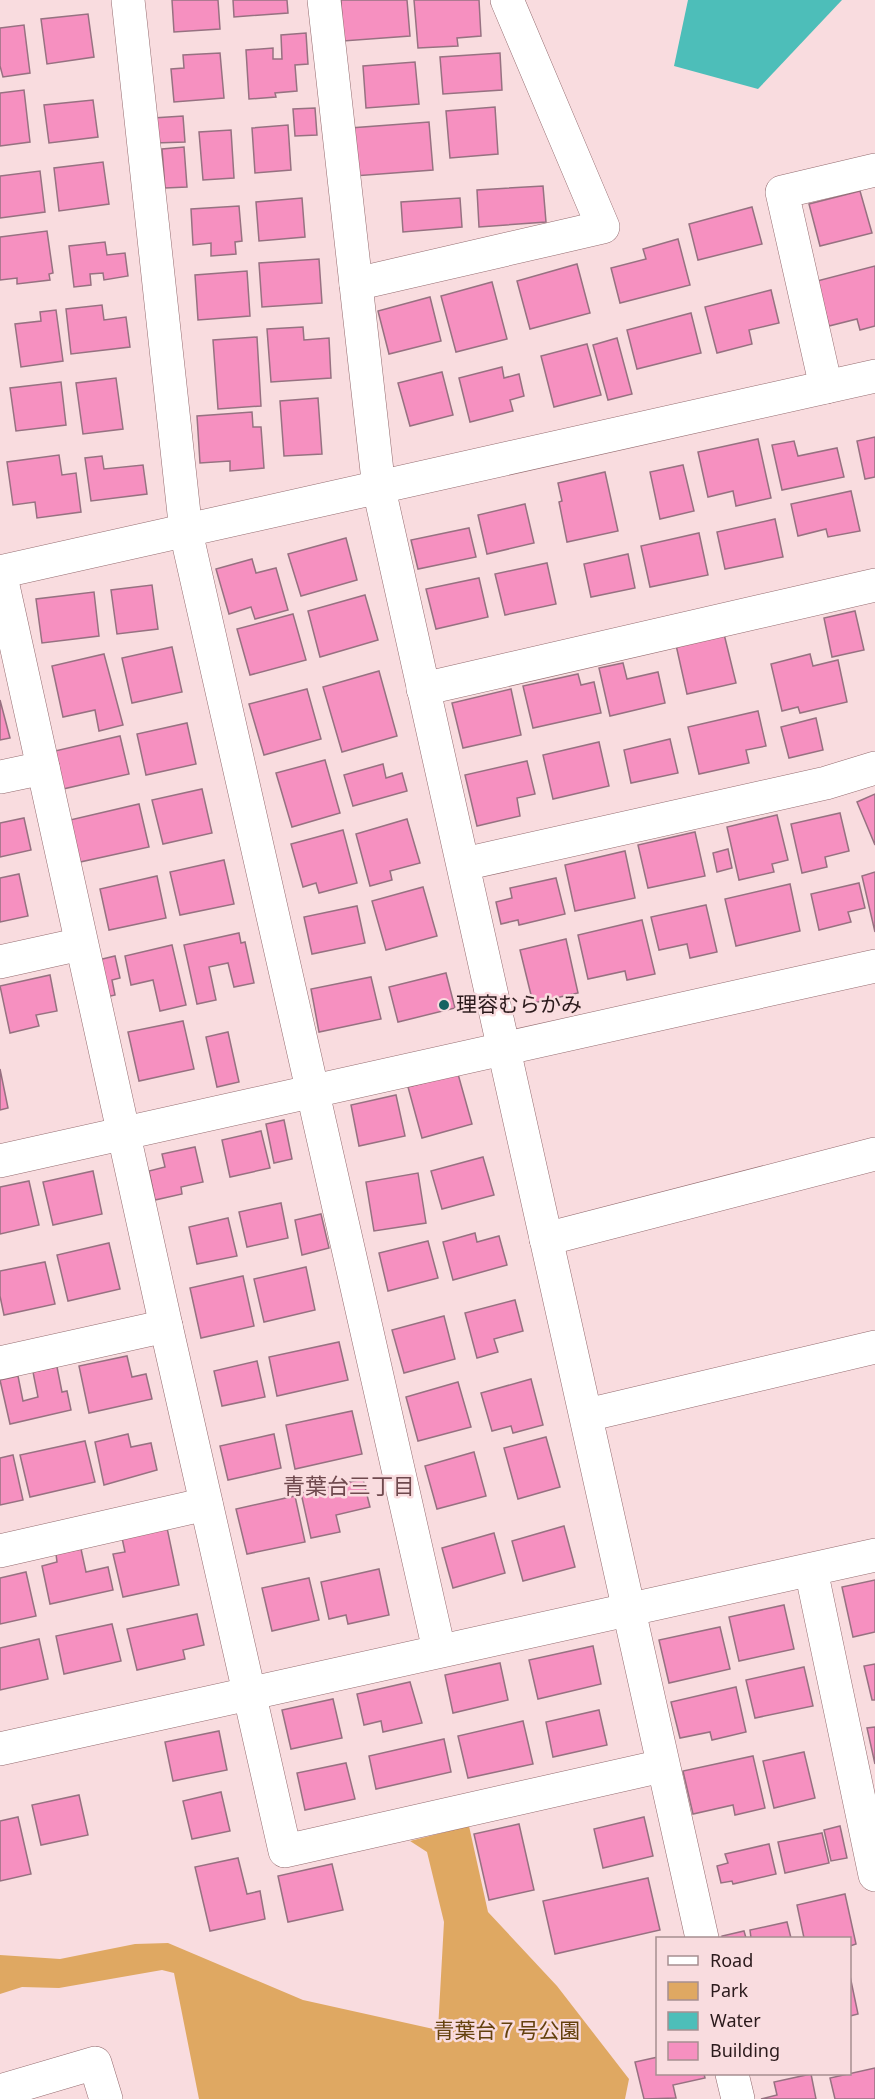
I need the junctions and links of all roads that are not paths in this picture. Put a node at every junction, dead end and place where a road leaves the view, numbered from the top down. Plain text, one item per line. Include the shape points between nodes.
1 (128, 0) edge
2 (324, 0) edge
3 (507, 0) edge
4 (875, 170) edge
5 (357, 284) junction
6 (875, 376) edge
7 (826, 387) junction
8 (379, 489) junction
9 (186, 532) junction
10 (0, 572) edge
11 (875, 585) edge
12 (423, 689) junction
13 (43, 768) junction
14 (875, 768) edge
15 (0, 777) edge
16 (464, 864) junction
17 (81, 944) junction
18 (0, 962) edge
19 (875, 966) edge
20 (504, 1048) junction
21 (313, 1090) junction
22 (124, 1133) junction
23 (875, 1154) edge
24 (0, 1161) edge
25 (546, 1239) junction
26 (165, 1326) junction
27 (875, 1347) edge
28 (0, 1363) edge
29 (587, 1415) junction
30 (206, 1504) junction
31 (0, 1551) edge
32 (875, 1555) edge
33 (811, 1570) junction
34 (629, 1608) junction
35 (440, 1650) junction
36 (248, 1694) junction
37 (0, 1749) edge
38 (662, 1766) junction
39 (875, 1875) edge
40 (702, 1937) edge
41 (732, 2075) edge
42 (0, 2091) edge
43 (106, 2099) edge
44 (738, 2099) edge

1 - 9 street
2 - 5 street
3 - 5 street via 603,226
4 - 7 street via 782,192
5 - 8 street
6 - 7 street
7 - 8 street
8 - 9 street
8 - 12 street
9 - 10 street
9 - 21 street
10 - 13 street
11 - 12 street
12 - 16 street
13 - 15 street
13 - 17 street
14 - 16 street via 826,783
16 - 20 street
17 - 18 street
17 - 22 street
19 - 20 street
20 - 21 street
20 - 25 street
21 - 22 street
21 - 35 street
22 - 24 street
22 - 26 street
23 - 25 street
25 - 29 street
26 - 28 street
26 - 30 street
27 - 29 street
29 - 34 street
30 - 31 street
30 - 36 street
32 - 33 street
33 - 34 street
33 - 39 street
34 - 35 street
34 - 38 street
35 - 36 street
36 - 37 street
36 - 38 street via 285,1851
38 - 40 street
41 - 44 street
42 - 43 street via 95,2062

